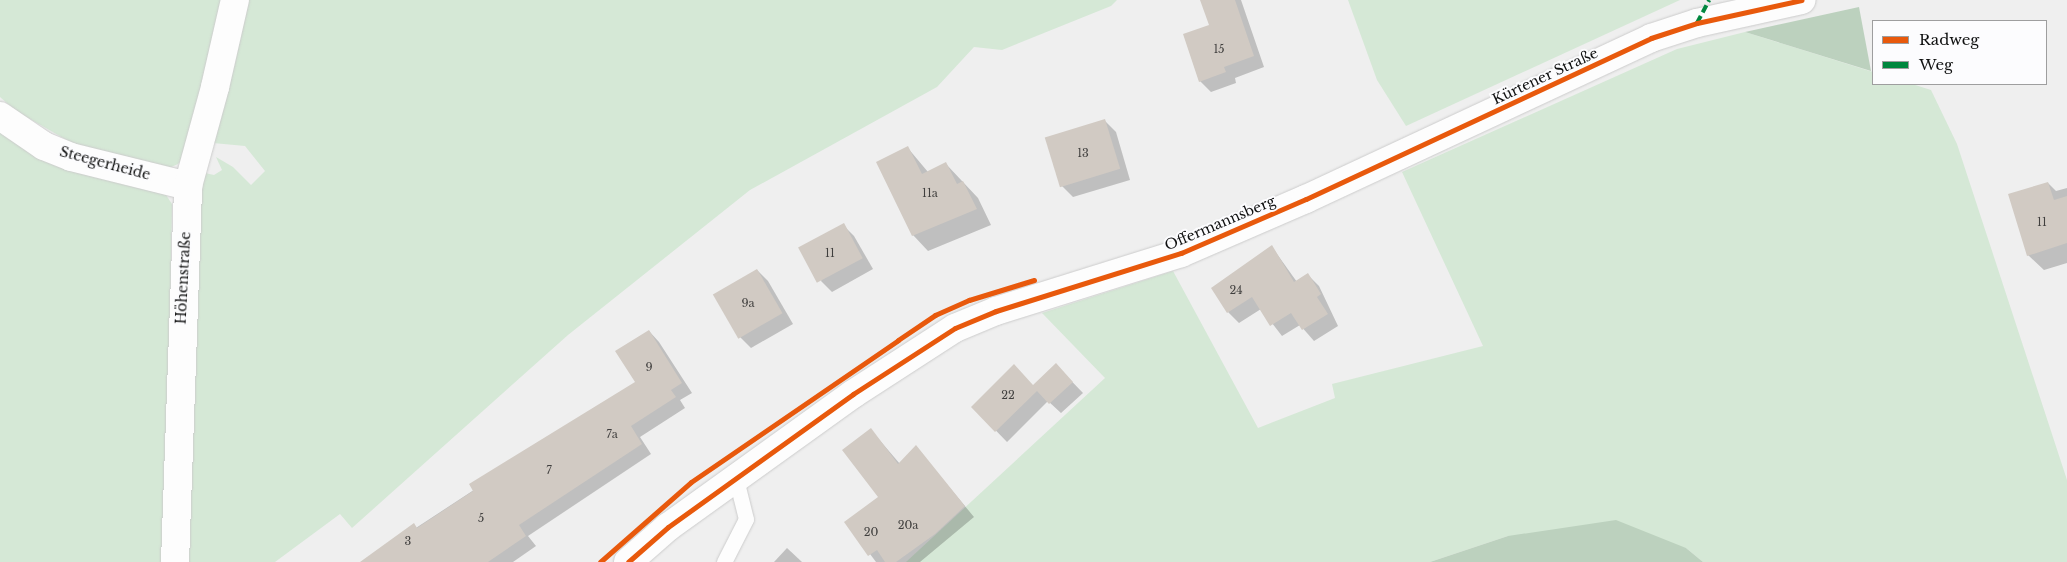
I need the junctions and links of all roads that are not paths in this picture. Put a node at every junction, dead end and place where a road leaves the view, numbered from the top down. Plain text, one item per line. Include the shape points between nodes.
1 (234, 0) edge
2 (1802, 0) edge
3 (0, 116) edge
4 (188, 186) junction
5 (1306, 199) joint
6 (736, 479) junction
7 (175, 562) edge
8 (628, 562) edge
9 (724, 562) edge

1 - 4 street, Höhenstraße via 213,96
2 - 5 street, Kürtener Straße via 1697,23 1651,38
3 - 4 street, Steegerheide via 44,146 71,157
4 - 7 street, Höhenstraße
5 - 6 street, Offermannsberg via 1172,256 996,311 955,328 853,394
6 - 8 street, Offermannsberg via 668,527
6 - 9 lane via 746,519

